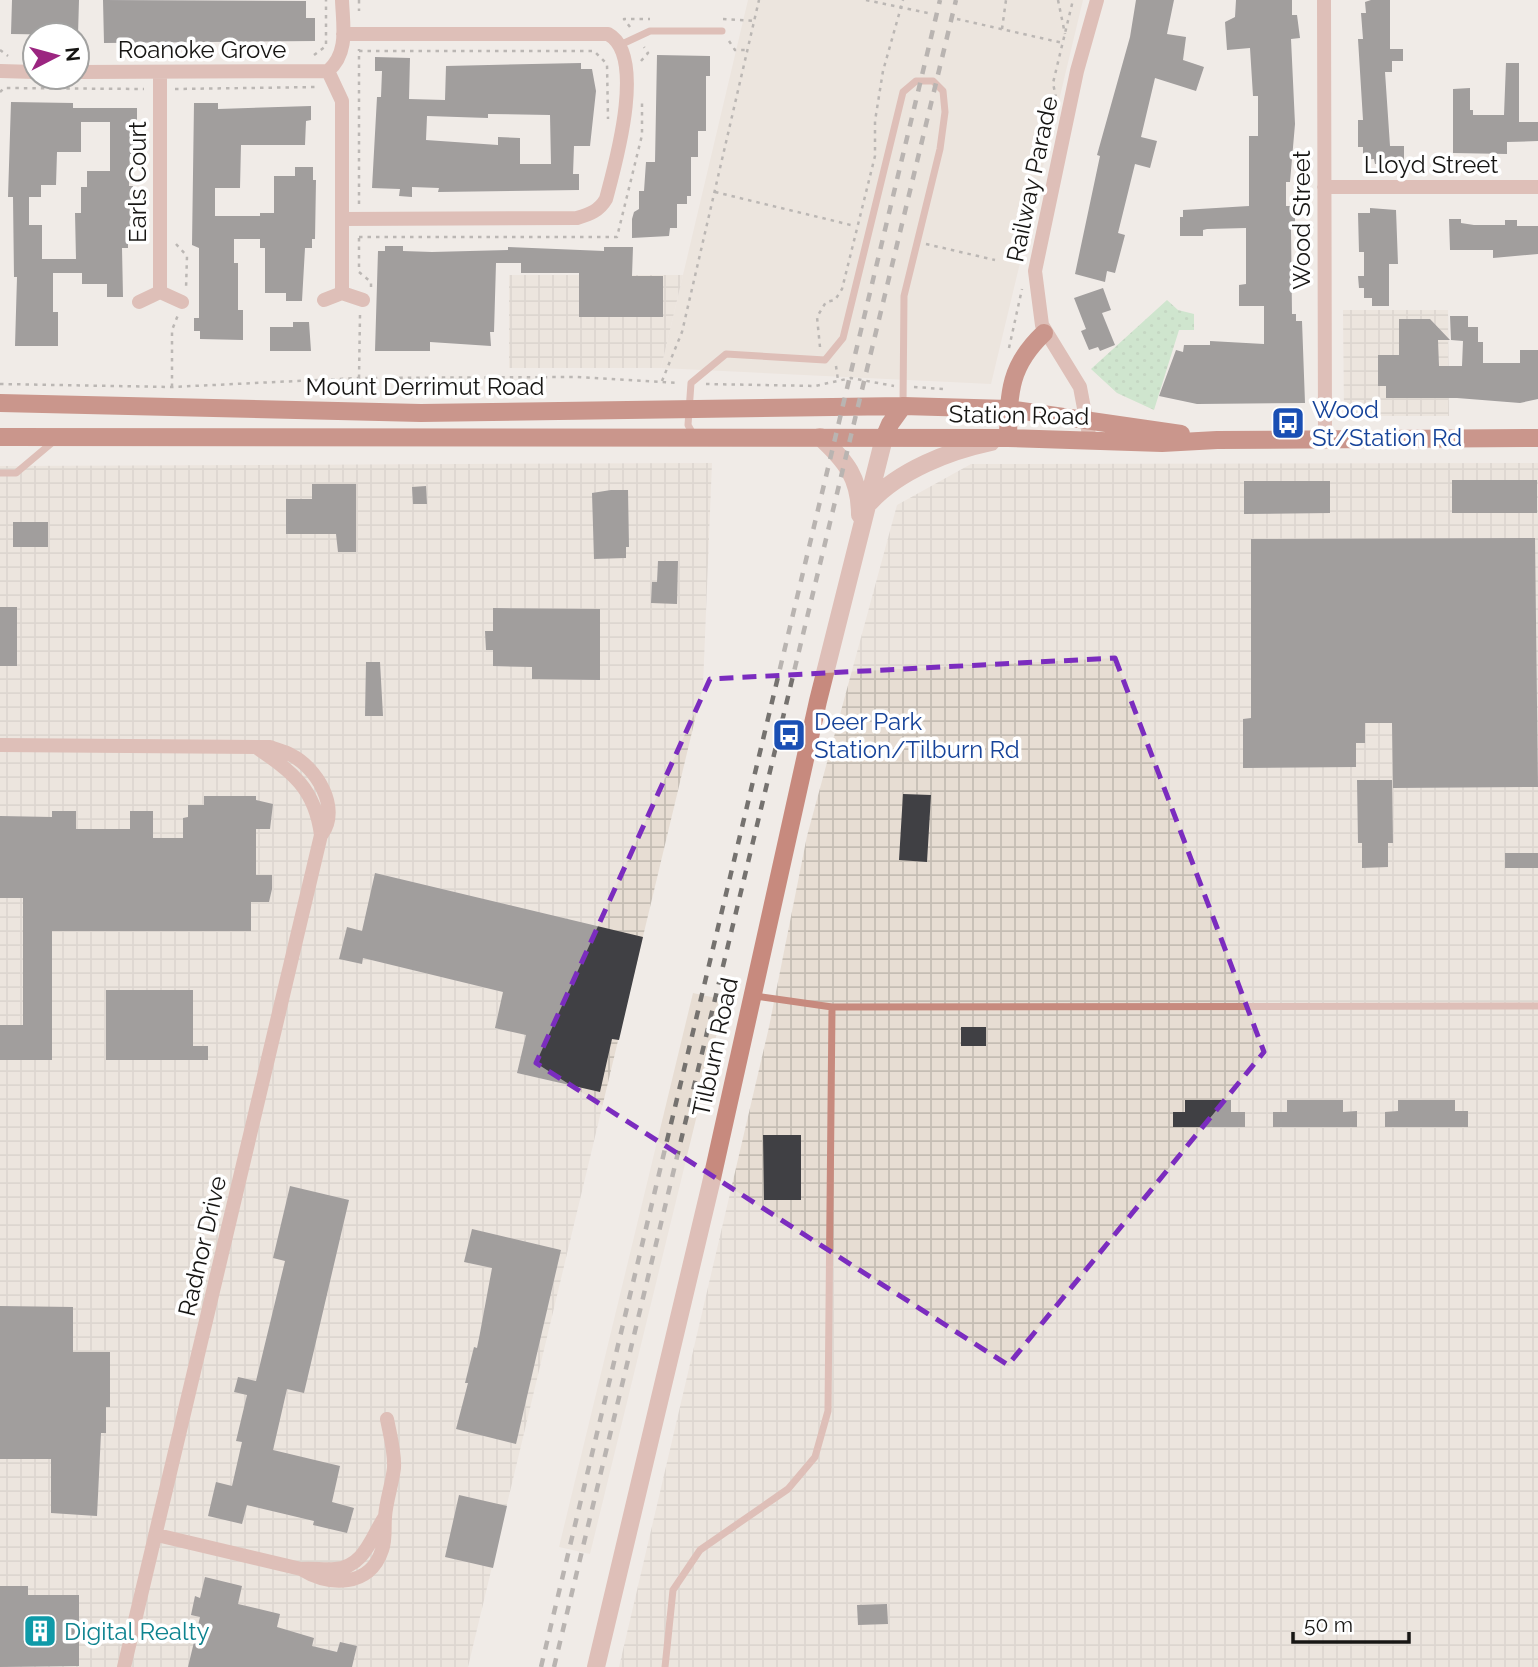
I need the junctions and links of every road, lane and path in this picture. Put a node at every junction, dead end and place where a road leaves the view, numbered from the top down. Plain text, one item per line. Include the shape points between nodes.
1 (326, 0) edge
2 (342, 0) edge
3 (359, 0) edge
4 (759, 0) edge
5 (866, 0) edge
6 (902, 0) edge
7 (1006, 0) edge
8 (1058, 0) edge
9 (1073, 0) edge
10 (1097, 0) edge
11 (1324, 0) edge
12 (902, 8) junction
13 (928, 13) dead end
14 (662, 19) dead end
15 (713, 19) dead end
16 (957, 19) dead end
17 (755, 22) junction
18 (1002, 29) junction
19 (722, 31) joint
20 (343, 34) junction
21 (359, 34) junction
22 (1065, 34) junction
23 (637, 36) junction
24 (1063, 43) junction
25 (620, 45) junction
26 (0, 50) edge
27 (748, 50) junction
28 (359, 51) junction
29 (314, 55) dead end
30 (21, 56) dead end
31 (1057, 66) dead end
32 (0, 71) edge
33 (328, 71) junction
34 (21, 72) edge
35 (91, 72) edge
36 (160, 72) junction
37 (641, 73) dead end
38 (176, 89) dead end
39 (642, 98) dead end
40 (176, 102) dead end
41 (608, 129) dead end
42 (1324, 187) junction
43 (1538, 187) edge
44 (715, 192) junction
45 (359, 203) junction
46 (372, 203) dead end
47 (343, 219) junction
48 (358, 219) junction
49 (856, 226) junction
50 (869, 229) junction
51 (176, 232) dead end
52 (359, 237) junction
53 (917, 241) junction
54 (995, 260) dead end
55 (160, 292) junction
56 (342, 293) junction
57 (324, 300) dead end
58 (183, 301) junction
59 (366, 301) junction
60 (139, 302) dead end
61 (1044, 333) junction
62 (829, 355) junction
63 (359, 379) junction
64 (838, 381) junction
65 (864, 381) dead end
66 (662, 382) junction
67 (691, 383) junction
68 (0, 384) edge
69 (172, 387) junction
70 (0, 403) edge
71 (903, 405) junction
72 (689, 408) junction
73 (849, 408) junction
74 (1009, 408) junction
75 (577, 411) junction
76 (1088, 419) junction
77 (0, 437) edge
78 (576, 437) junction
79 (731, 437) junction
80 (820, 437) junction
81 (58, 438) junction
82 (884, 438) junction
83 (1008, 438) junction
84 (1538, 438) edge
85 (1325, 439) junction
86 (1090, 440) junction
87 (1217, 440) junction
88 (0, 473) edge
89 (870, 502) junction
90 (861, 533) junction
91 (0, 745) edge
92 (751, 995) junction
93 (1538, 1006) edge
94 (832, 1007) junction
95 (387, 1419) dead end
96 (157, 1535) junction
97 (124, 1667) edge
98 (596, 1667) edge
99 (665, 1667) edge

1 - 29 path via 326,46
2 - 20 street
3 - 21 path
4 - 17 path
5 - 12 path
6 - 12 path
7 - 18 path
8 - 22 path
9 - 22 path
10 - 61 street, Railway Parade via 1037,256 1035,284
11 - 42 street, Wood Street
12 - 13 path
12 - 49 path via 883,71 874,156
14 - 23 path via 624,19
15 - 17 path
16 - 18 path
17 - 27 path
18 - 24 path
19 - 23 lane via 650,31
19 - 27 path via 734,50
20 - 21 street
20 - 33 street via 340,61
21 - 25 street via 608,34
21 - 28 path
22 - 24 path
23 - 25 lane
23 - 37 path via 648,53 641,61
24 - 31 path
25 - 48 street via 625,67 625,128 601,208 577,218
26 - 30 path via 7,56
27 - 44 path
28 - 41 path via 594,51 607,64
28 - 45 path
32 - 34 street
33 - 36 street, Roanoke Grove
33 - 47 street via 342,101
35 - 36 street, Roanoke Grove
36 - 55 street, Earls Court
38 - 40 path
39 - 52 path via 642,135 617,237
42 - 43 street, Lloyd Street
42 - 85 street, Wood Street
44 - 49 path
44 - 66 path via 682,332
45 - 46 path
45 - 48 path
47 - 48 street
47 - 56 street
48 - 52 path
49 - 50 path
49 - 62 path via 842,289 817,317 819,346
50 - 53 lane via 903,92 916,81 933,81 943,91 945,112
50 - 62 lane via 843,338
51 - 58 path via 176,245 187,256
52 - 59 path via 359,272 371,282
53 - 54 path
53 - 71 lane via 904,296
55 - 58 street
55 - 60 street
56 - 57 street
56 - 59 street
58 - 69 path via 172,330
59 - 63 path via 359,316
61 - 74 main road via 1021,357
61 - 76 street, Railway Parade via 1080,387
62 - 64 path
62 - 67 lane via 825,360 726,354
63 - 66 path via 576,377
63 - 69 path
64 - 65 path
64 - 67 path via 815,386
66 - 67 path
67 - 72 lane
68 - 69 path
70 - 75 main road, Mount Derrimut Road
71 - 73 main road, Station Road
71 - 74 main road, Station Road
71 - 82 main road
72 - 73 main road, Mount Derrimut Road
72 - 75 main road, Mount Derrimut Road
72 - 79 lane via 691,434
73 - 82 main road via 876,418
74 - 76 main road, Station Road
74 - 83 main road
75 - 78 main road
76 - 86 street, Railway Parade
76 - 87 main road, Station Road
77 - 81 main road, Mount Derrimut Road
78 - 79 main road, Mount Derrimut Road
78 - 81 main road, Mount Derrimut Road
79 - 80 main road, Mount Derrimut Road
80 - 82 main road, Station Road
80 - 90 street via 852,471 859,489
81 - 88 lane via 16,473
82 - 83 main road, Station Road
82 - 89 street, Tilburn Road
83 - 86 main road, Station Road
83 - 89 street via 941,457
84 - 85 main road, Station Road
85 - 87 main road, Station Road
86 - 87 main road, Station Road
89 - 90 street, Tilburn Road
90 - 92 street, Tilburn Road
91 - 96 street, Radnor Drive via 270,747 293,755 310,769 330,811
92 - 94 lane
92 - 98 street, Tilburn Road
93 - 94 lane
94 - 99 lane via 828,1411 815,1457 788,1489 700,1550 673,1590
95 - 96 street via 394,1469 384,1518 369,1548 354,1562 336,1569 301,1569
96 - 97 street, Radnor Drive

